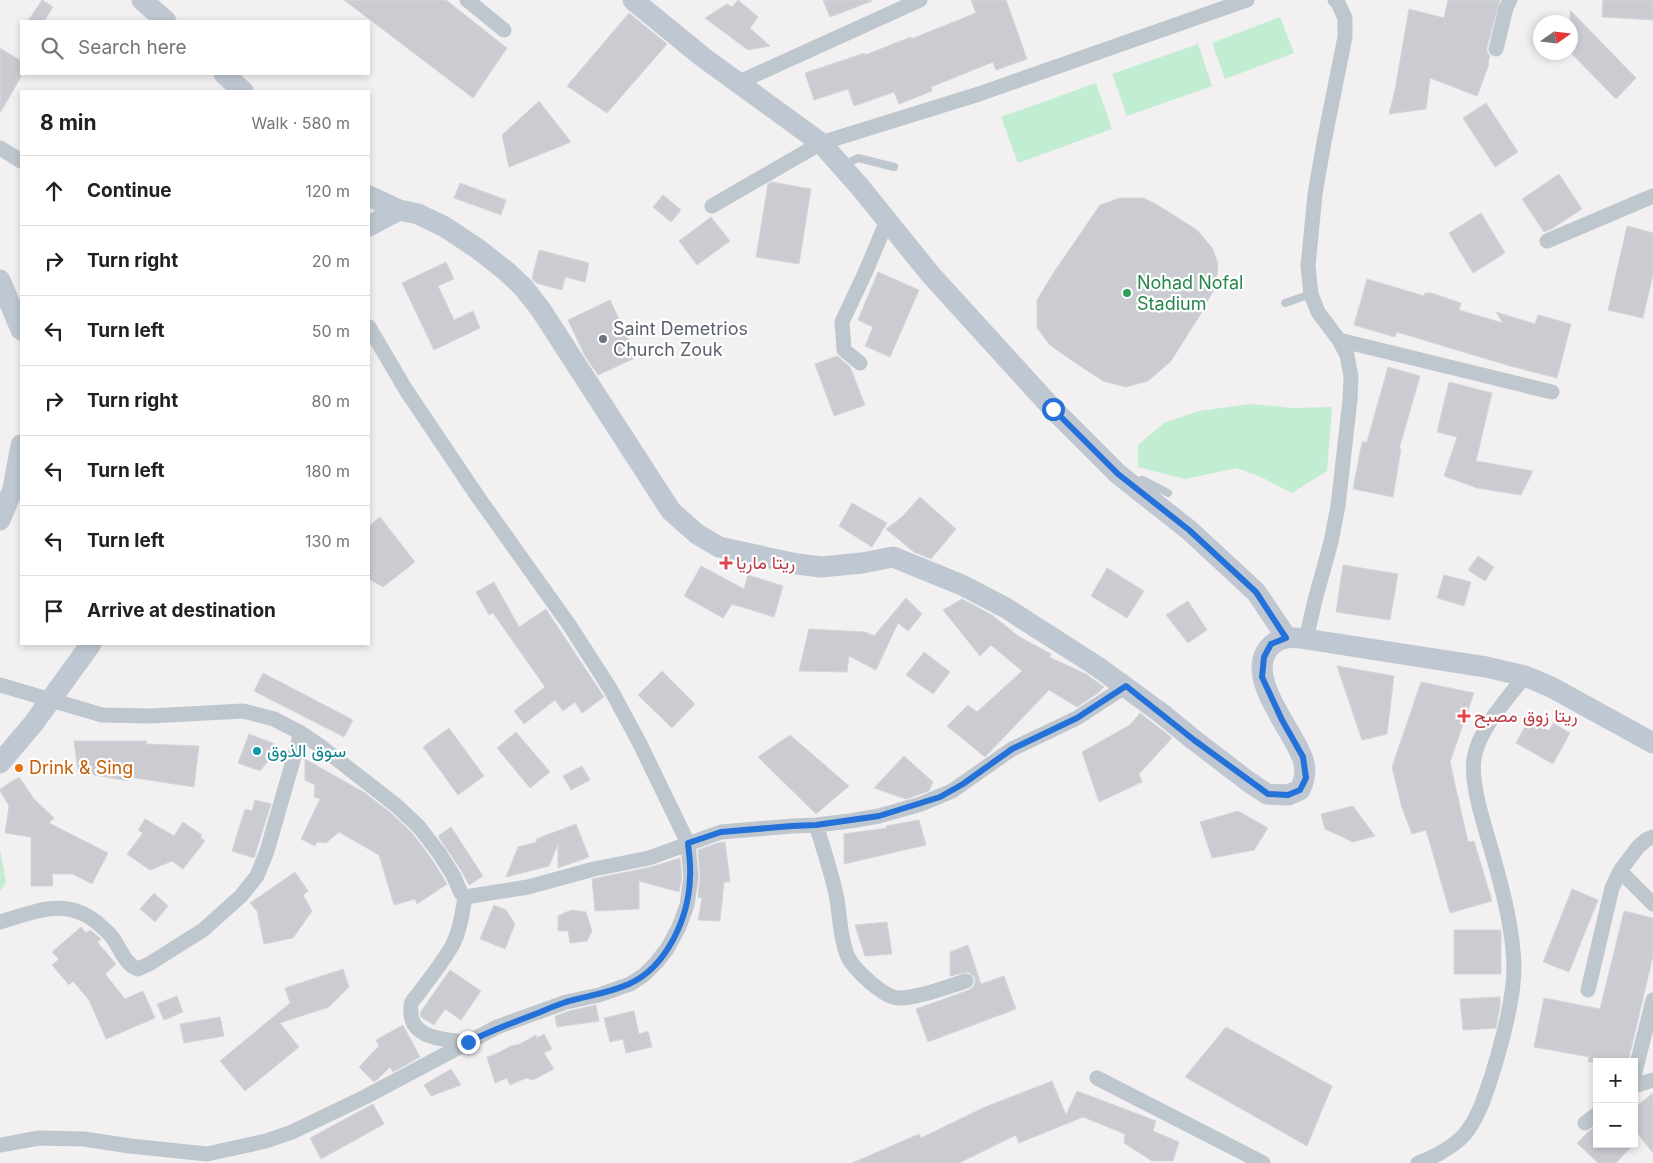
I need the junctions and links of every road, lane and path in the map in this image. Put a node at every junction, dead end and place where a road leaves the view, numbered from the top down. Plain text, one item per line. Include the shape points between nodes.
1 (142, 0) edge
2 (467, 0) edge
3 (633, 0) edge
4 (920, 0) edge
5 (1247, 0) edge
6 (1336, 0) edge
7 (1510, 0) edge
8 (165, 20) edge
9 (504, 30) dead end
10 (1496, 49) dead end
11 (225, 75) edge
12 (737, 83) junction
13 (242, 90) edge
14 (822, 143) junction
15 (0, 148) edge
16 (20, 159) edge
17 (842, 166) junction
18 (894, 167) dead end
19 (370, 184) edge
20 (370, 196) edge
21 (1653, 196) edge
22 (712, 206) dead end
23 (408, 212) junction
24 (887, 221) junction
25 (370, 226) edge
26 (1547, 241) dead end
27 (0, 280) edge
28 (1311, 294) junction
29 (1285, 303) dead end
30 (20, 328) edge
31 (370, 329) edge
32 (1339, 340) junction
33 (860, 362) dead end
34 (1552, 392) dead end
35 (20, 450) edge
36 (1129, 483) junction
37 (1168, 493) dead end
38 (0, 520) edge
39 (1296, 638) junction
40 (90, 645) edge
41 (1525, 676) junction
42 (4, 686) edge
43 (1126, 686) junction
44 (301, 733) junction
45 (1653, 744) edge
46 (0, 763) edge
47 (816, 825) junction
48 (1653, 837) edge
49 (688, 843) junction
50 (1620, 871) junction
51 (466, 897) junction
52 (1653, 904) edge
53 (0, 922) edge
54 (966, 981) dead end
55 (1588, 990) dead end
56 (1653, 1000) edge
57 (468, 1042) junction
58 (1638, 1060) edge
59 (1097, 1078) dead end
60 (1653, 1080) edge
61 (1638, 1085) edge
62 (0, 1145) edge
63 (1263, 1163) edge
64 (1418, 1163) edge

1 - 8 main road
2 - 9 street
3 - 12 main road
4 - 12 street
5 - 14 street via 980,94
6 - 28 street via 1345,18 1345,37 1315,194 1308,266
7 - 10 street
11 - 13 main road
12 - 14 main road
14 - 17 main road
14 - 22 street
15 - 16 street
17 - 18 lane via 858,158
17 - 24 main road
19 - 23 main road via 405,202
20 - 23 main road
21 - 26 street
23 - 25 main road
23 - 43 main road via 444,227 478,249 524,288 671,511 697,534 719,547 796,564 835,566 893,557 906,561 1006,608
24 - 33 street via 842,322 844,350
24 - 36 main road via 1028,382
27 - 30 main road
28 - 29 lane
28 - 32 street via 1318,312
31 - 49 street via 417,406 612,690
32 - 34 street
32 - 39 street via 1347,355 1351,377 1338,506 1331,542
35 - 38 main road via 13,489
36 - 37 lane via 1143,480
36 - 39 main road via 1189,530 1256,592
39 - 41 main road
39 - 43 main road via 1271,644 1264,657 1262,677 1303,757 1306,778 1300,790 1288,795 1268,794 1249,782
40 - 46 main road via 33,724
41 - 45 main road
41 - 64 street via 1491,720 1479,740 1474,759 1474,781 1505,898 1512,939 1511,1001 1483,1101 1468,1131 1449,1147
42 - 44 street via 102,714 150,716 243,711 274,719
43 - 47 street via 1077,718 1012,749 940,797 879,816
44 - 51 street via 419,827
44 - 53 street via 257,876 241,896 183,943 138,969 132,967 112,936 99,924 74,910 58,907
47 - 49 street via 721,832
47 - 54 street via 831,872 843,942 848,958 858,970 885,994 897,998
48 - 50 street via 1638,847
49 - 51 street via 649,858 594,869 528,888
49 - 57 street via 690,877 687,905 668,949 650,969 630,984 566,1002 497,1027
50 - 52 street
50 - 55 street via 1612,888
51 - 57 street via 453,944 412,1003 411,1011 412,1021 429,1036
56 - 58 street
57 - 62 street via 292,1132 241,1148 207,1154 84,1139 39,1138
59 - 63 street
60 - 61 street

